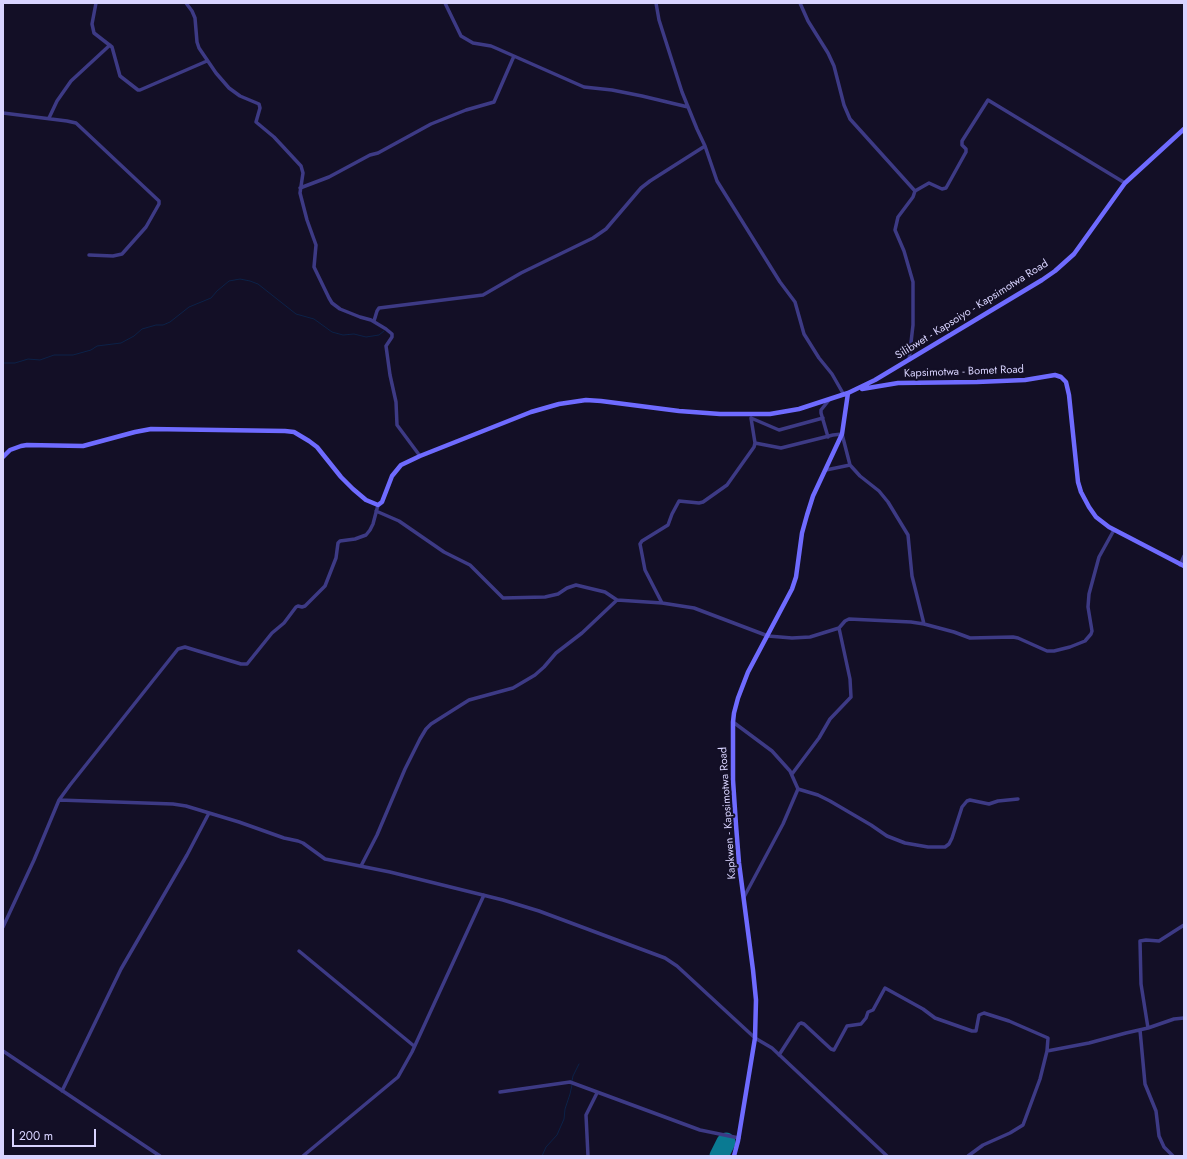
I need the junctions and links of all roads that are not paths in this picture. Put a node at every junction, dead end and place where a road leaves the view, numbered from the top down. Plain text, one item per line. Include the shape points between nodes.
1 (96, 3) edge
2 (186, 3) edge
3 (444, 3) edge
4 (656, 3) edge
5 (800, 3) edge
6 (110, 45) junction
7 (514, 56) junction
8 (207, 61) junction
9 (688, 107) junction
10 (3, 113) edge
11 (49, 118) junction
12 (1184, 129) edge
13 (705, 146) junction
14 (1126, 183) junction
15 (300, 188) junction
16 (916, 192) junction
17 (89, 255) dead end
18 (374, 321) junction
19 (909, 360) junction
20 (858, 390) junction
21 (846, 394) junction
22 (829, 400) junction
23 (749, 416) junction
24 (823, 418) junction
25 (842, 434) junction
26 (828, 437) junction
27 (756, 443) junction
28 (420, 456) junction
29 (3, 457) edge
30 (850, 465) junction
31 (826, 470) junction
32 (378, 505) junction
33 (376, 511) junction
34 (1114, 530) junction
35 (1184, 556) edge
36 (1182, 565) edge
37 (617, 600) junction
38 (662, 603) junction
39 (924, 624) junction
40 (839, 628) junction
41 (768, 636) junction
42 (733, 722) junction
43 (792, 774) junction
44 (798, 789) junction
45 (1018, 799) dead end
46 (59, 800) junction
47 (209, 813) junction
48 (362, 866) junction
49 (484, 895) junction
50 (744, 897) junction
51 (1184, 925) edge
52 (3, 927) edge
53 (299, 950) dead end
54 (1184, 1018) edge
55 (1148, 1028) junction
56 (1140, 1030) junction
57 (755, 1038) junction
58 (414, 1046) junction
59 (3, 1051) edge
60 (1047, 1051) junction
61 (779, 1055) junction
62 (62, 1091) junction
63 (500, 1092) dead end
64 (597, 1093) junction
65 (739, 1138) junction
66 (160, 1156) edge
67 (303, 1156) edge
68 (588, 1156) edge
69 (734, 1156) edge
70 (887, 1156) edge
71 (968, 1156) edge
72 (1172, 1156) edge

1 - 6 street via 93,30
2 - 8 street via 195,18 197,42
3 - 7 street via 464,39
4 - 9 street via 665,40
5 - 16 street via 834,66 850,119
6 - 8 street via 120,76 138,90
6 - 11 street via 71,81 56,101
7 - 9 street via 584,87 612,90
7 - 15 street via 494,102 431,124 378,153
8 - 15 street via 229,88 259,104 256,122 301,166 303,173
9 - 13 street
10 - 11 street
11 - 17 street via 76,123 159,201 146,227 122,254
12 - 14 street, Silibwet - Kapsoiyo - Kapsimotwa Road
13 - 18 street via 641,188 606,229 592,238 483,295 379,308
13 - 21 street via 723,193 795,302 804,334
14 - 16 street via 988,100 962,141 966,152 946,188 942,189 929,183
14 - 19 street, Silibwet - Kapsoiyo - Kapsimotwa Road via 1078,249 1064,263 1042,280
15 - 18 street via 304,212 316,245 314,267 328,298 340,309
16 - 19 street via 898,217 895,230 913,282 913,325
18 - 28 street via 392,334 386,349 396,402 397,425
19 - 20 street, Silibwet - Kapsoiyo - Kapsimotwa Road
20 - 21 street
20 - 34 street, Kapsimotwa - Bomet Road via 902,382 984,382 1025,380 1055,375 1061,377 1066,382 1069,395 1081,492 1092,513
21 - 22 street
21 - 25 street, Kapkwen - Kapsimotwa Road
22 - 23 street via 799,409
22 - 24 street via 821,410
23 - 24 street via 779,430
23 - 27 street
23 - 28 street via 693,413 601,401 571,401 531,412
24 - 26 street
25 - 26 street
25 - 30 street
25 - 31 street, Kapkwen - Kapsimotwa Road
26 - 27 street via 781,448
27 - 38 street via 726,485 703,502 679,501 668,525 641,542 645,570
28 - 32 street via 397,470 382,502
29 - 32 street via 10,450 21,446 84,446 151,429 294,432 317,447 353,489 366,500
30 - 31 street
30 - 39 street via 879,491 908,535 912,576
31 - 41 street, Kapkwen - Kapsimotwa Road via 807,515 792,589
32 - 33 street
33 - 37 street via 399,521 444,552 470,565 503,598 545,597 576,585 606,592
33 - 46 street via 373,524 366,534 338,543 336,558 325,586 305,606 296,607 247,664 185,647 178,649
34 - 36 street, Kapsimotwa - Bomet Road
34 - 39 street via 1099,557 1089,594 1088,607 1092,631 1085,641 1050,652 1018,638 970,638
35 - 36 street
37 - 38 street
37 - 48 street via 556,653 535,675 513,688 469,700 426,729 405,769
38 - 41 street via 694,608
39 - 40 street via 856,619 847,620
40 - 41 street via 810,637
40 - 43 street via 850,679 851,697 830,719
41 - 42 street, Kapkwen - Kapsimotwa Road via 748,672 738,698
42 - 43 street via 772,751
42 - 50 street, Kapkwen - Kapsimotwa Road via 735,818
43 - 44 street
44 - 45 street via 830,801 895,840 932,848 944,848 949,844 966,801 989,804
44 - 50 street via 783,824
46 - 47 street via 180,804
46 - 52 street
47 - 48 street via 298,841 325,859
47 - 62 street via 121,969
48 - 49 street
49 - 57 street via 539,911 673,962
49 - 58 street
50 - 57 street, Kapkwen - Kapsimotwa Road via 755,986
51 - 55 street via 1159,941 1140,941 1141,984
53 - 58 street
54 - 55 street
55 - 56 street
56 - 60 street
56 - 72 street via 1144,1080 1156,1111 1159,1136
57 - 61 street
57 - 65 street, Kapkwen - Kapsimotwa Road
58 - 67 street via 395,1081
59 - 62 street
60 - 61 street via 1048,1038 1009,1020 980,1014 975,1031 934,1018 885,988 874,1010 868,1012 861,1024 847,1026 834,1050 801,1023
60 - 71 street via 1023,1125 983,1145
61 - 70 street
62 - 66 street
63 - 64 street via 570,1082
64 - 65 street via 700,1130
64 - 68 street via 586,1115
65 - 69 street, Kapkwen - Kapsimotwa Road

